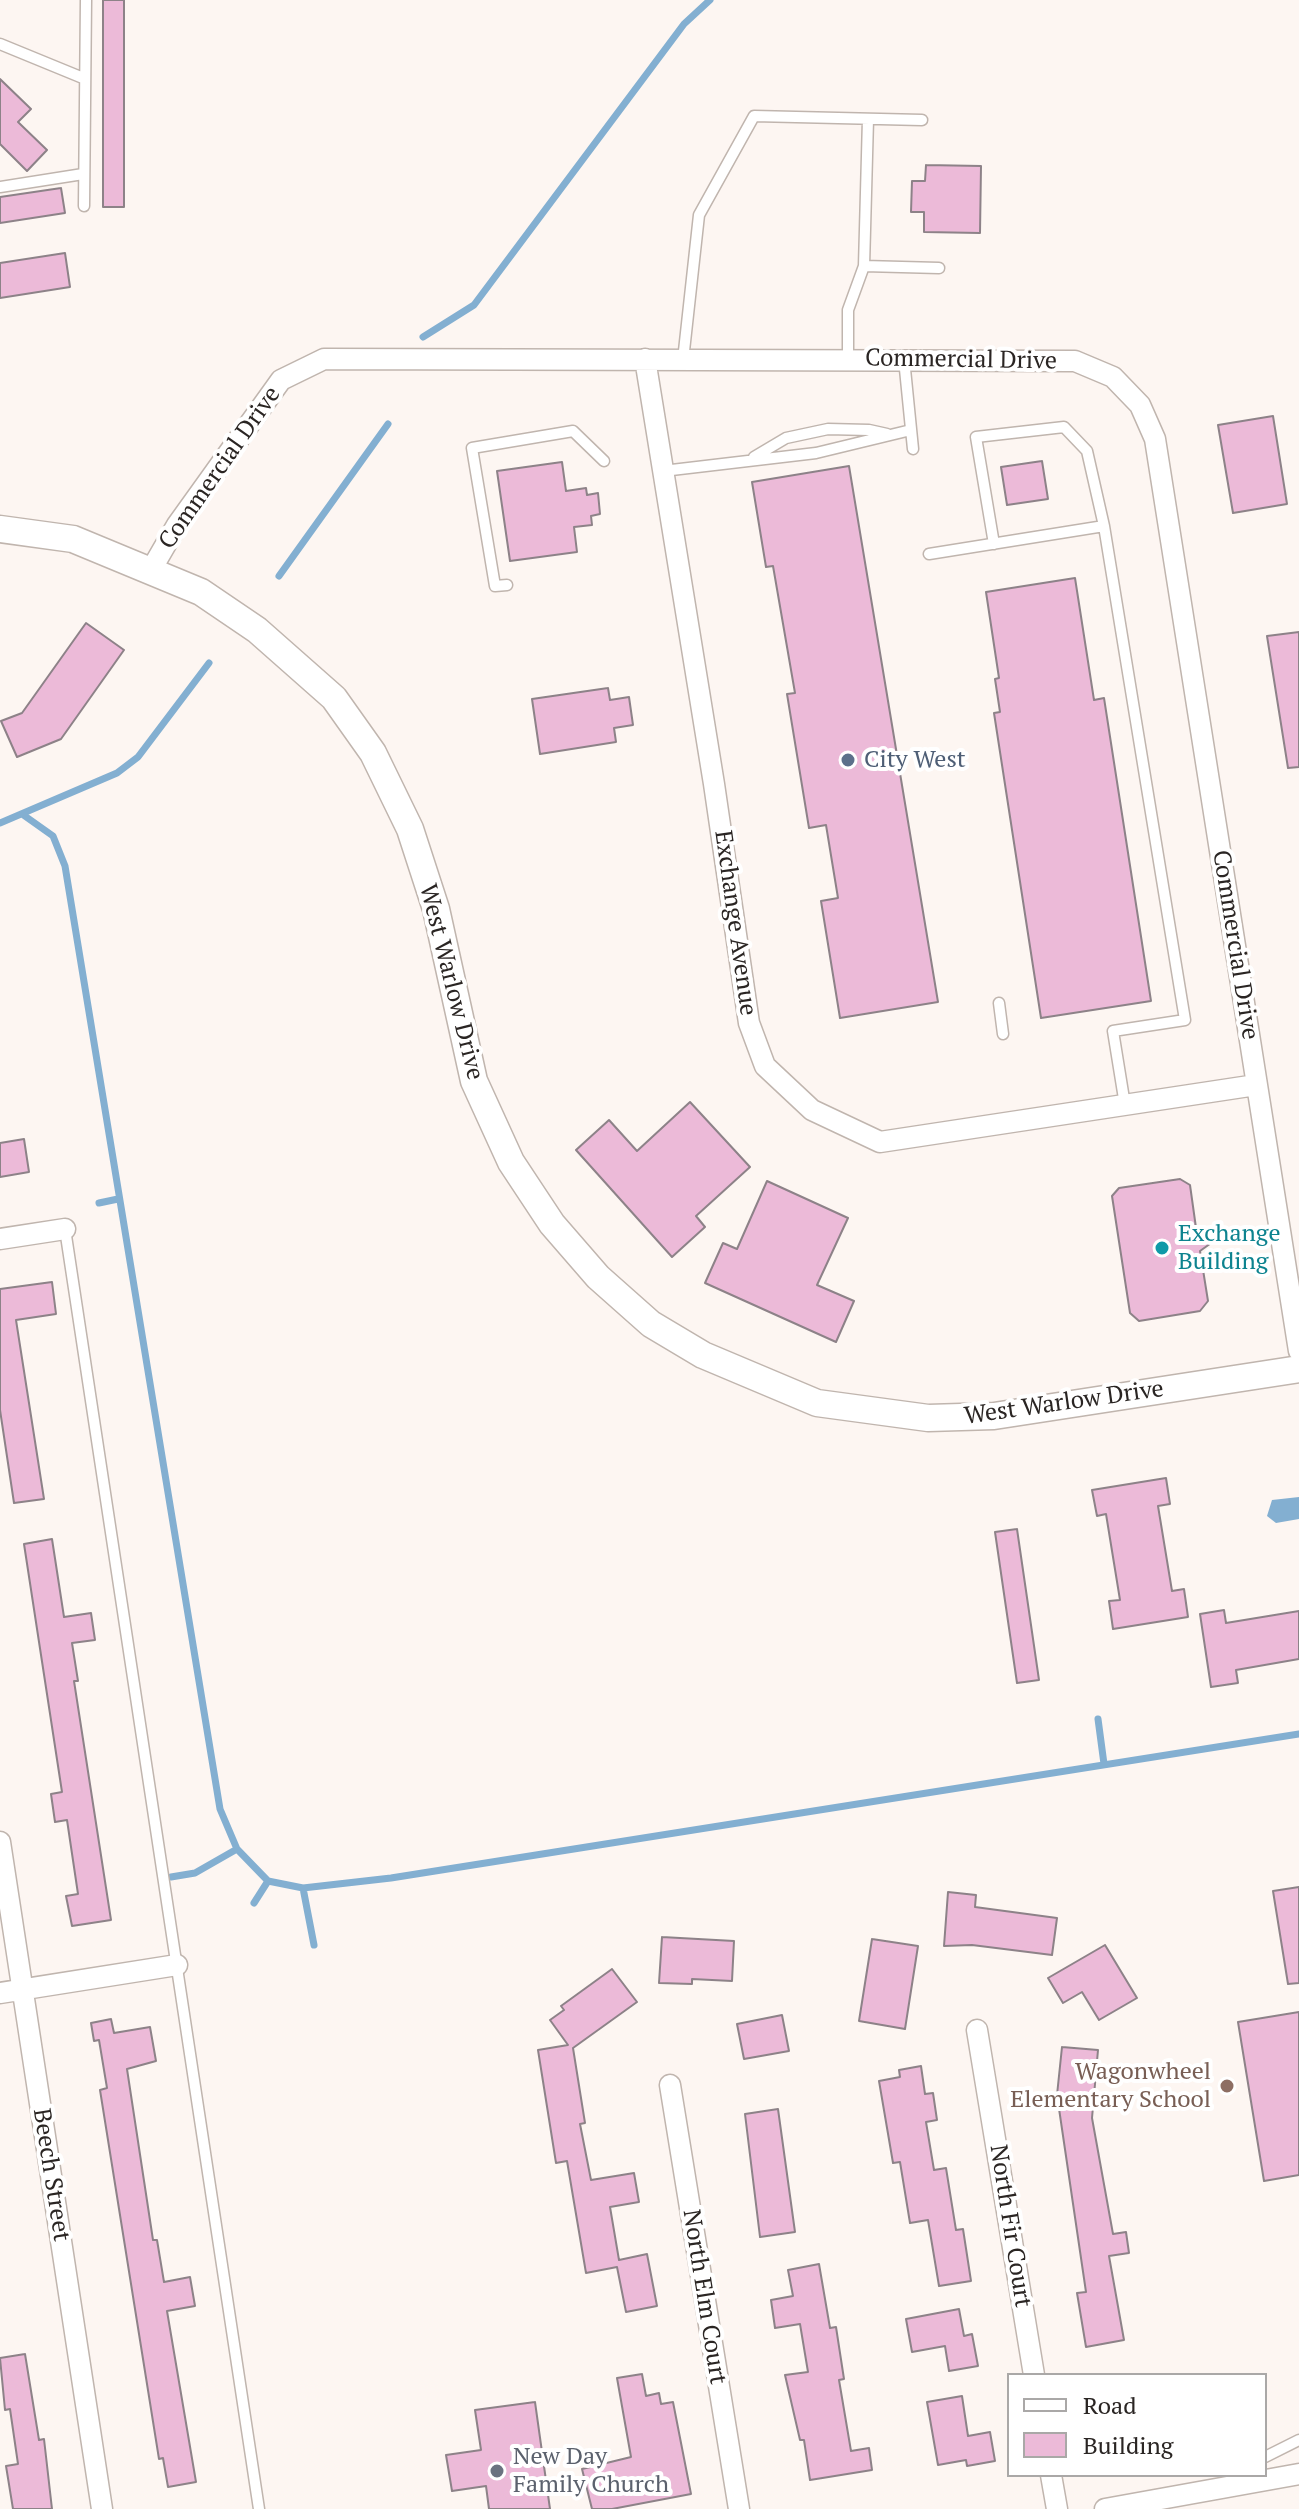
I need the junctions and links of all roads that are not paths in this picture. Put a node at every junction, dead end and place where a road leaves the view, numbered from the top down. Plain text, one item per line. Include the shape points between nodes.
1 (86, 0) edge
2 (0, 44) edge
3 (83, 78) junction
4 (868, 119) junction
5 (922, 120) dead end
6 (83, 174) junction
7 (0, 176) edge
8 (5, 187) edge
9 (84, 206) dead end
10 (864, 266) junction
11 (939, 268) dead end
12 (645, 359) junction
13 (848, 359) junction
14 (904, 359) junction
15 (683, 360) junction
16 (911, 430) junction
17 (890, 435) junction
18 (913, 449) dead end
19 (749, 460) junction
20 (604, 461) dead end
21 (663, 471) junction
22 (1104, 526) junction
23 (0, 529) edge
24 (994, 544) junction
25 (929, 554) dead end
26 (151, 570) junction
27 (507, 585) dead end
28 (999, 1003) dead end
29 (1003, 1034) dead end
30 (1256, 1085) junction
31 (1125, 1105) junction
32 (65, 1229) joint
33 (0, 1239) edge
34 (1299, 1351) edge
35 (1299, 1369) edge
36 (0, 1842) edge
37 (177, 1965) junction
38 (23, 1990) junction
39 (0, 1993) edge
40 (977, 2030) dead end
41 (670, 2085) dead end
42 (1034, 2373) edge
43 (1299, 2440) edge
44 (1267, 2456) edge
45 (1299, 2474) edge
46 (1051, 2477) edge
47 (1240, 2480) edge
48 (1178, 2502) edge
49 (102, 2509) edge
50 (259, 2509) edge
51 (739, 2509) edge
52 (1057, 2509) edge
53 (1105, 2509) edge

1 - 3 lane
2 - 3 lane
3 - 6 lane
4 - 5 lane
4 - 10 lane
4 - 15 lane via 754,116 699,215
6 - 8 lane
6 - 9 lane
7 - 8 lane
10 - 11 lane
10 - 13 lane via 848,310
12 - 15 street, Commercial Drive
12 - 21 street, Exchange Avenue
12 - 26 street, Commercial Drive via 324,359 281,380
13 - 14 street, Commercial Drive
13 - 15 street, Commercial Drive
14 - 16 lane
14 - 30 street, Commercial Drive via 1075,361 1113,377 1140,405 1155,439
16 - 17 lane
16 - 18 lane
17 - 19 lane via 816,453
17 - 19 lane via 828,429 786,438
19 - 21 lane
20 - 27 lane via 573,431 472,448 495,586
21 - 31 street, Exchange Avenue via 749,1023 765,1066 812,1110 880,1142
22 - 24 lane
22 - 24 lane via 1087,451 1064,427 976,437
22 - 31 lane via 1185,1020 1113,1031
23 - 26 street, West Warlow Drive via 73,539
24 - 25 lane
26 - 35 street, West Warlow Drive via 201,592 257,630 334,698 373,753 410,829 436,909 474,1081 511,1162 552,1224 598,1277 651,1324 703,1355 817,1403 928,1418 994,1416
28 - 29 lane
30 - 31 street, Exchange Avenue
30 - 34 street, Commercial Drive
32 - 33 street
32 - 37 lane
36 - 38 street, Beech Street
37 - 38 street
37 - 50 lane
38 - 39 street
38 - 49 street, Beech Street
40 - 42 street, North Fir Court
41 - 51 street, North Elm Court
43 - 44 lane
45 - 47 street
46 - 52 street
47 - 48 street
48 - 53 street

